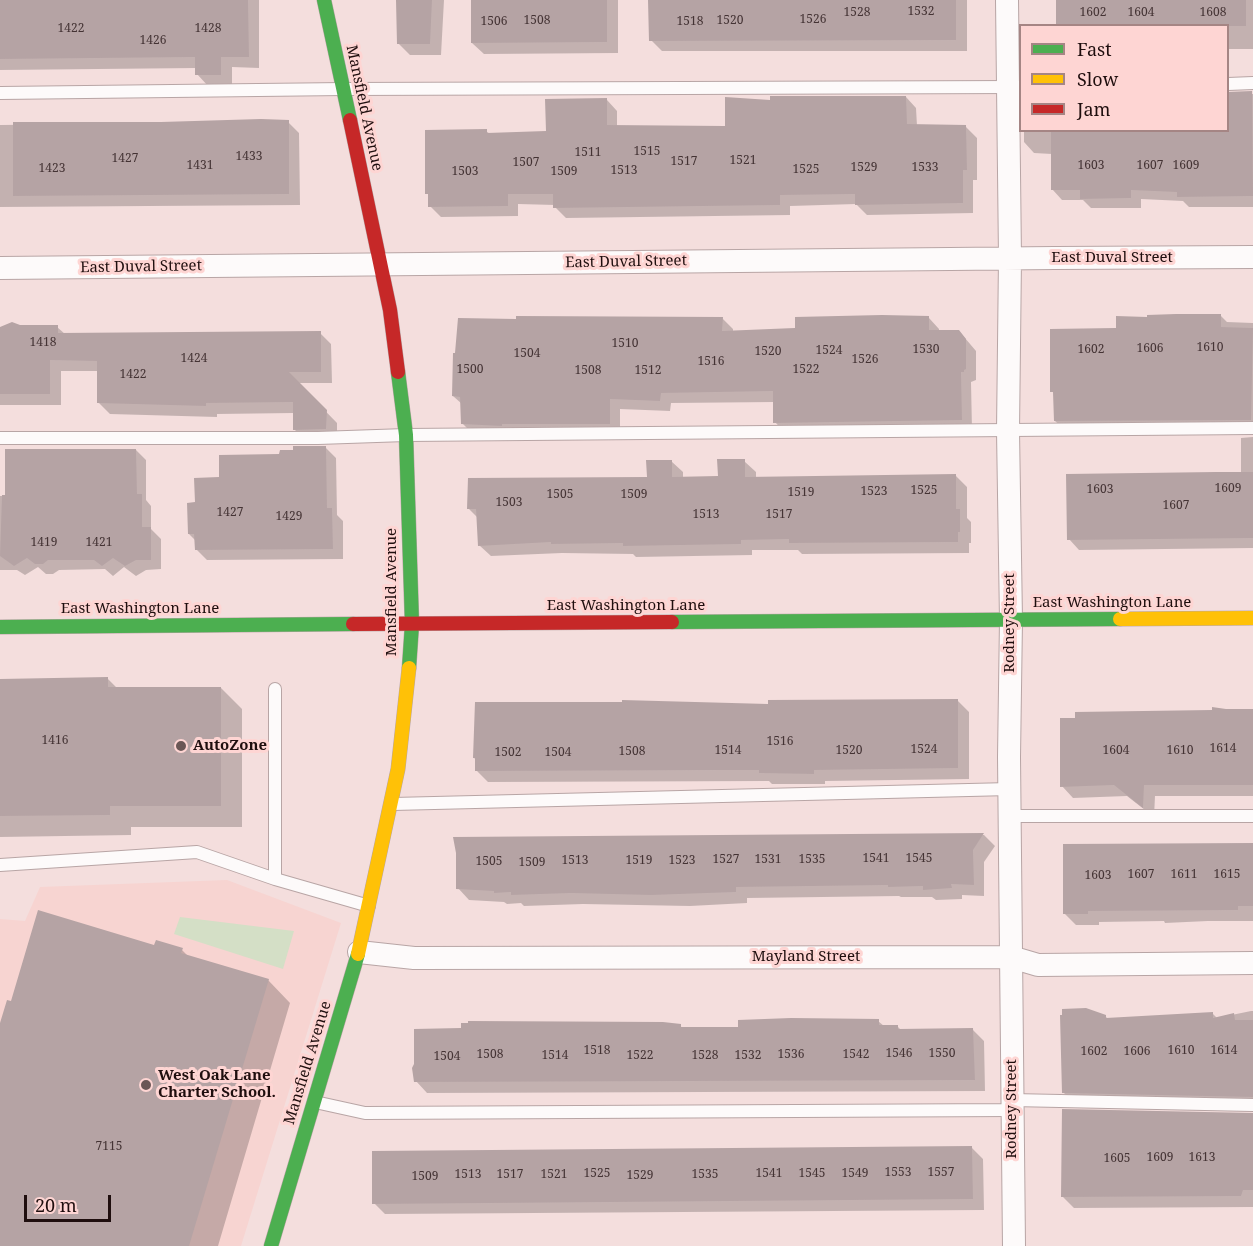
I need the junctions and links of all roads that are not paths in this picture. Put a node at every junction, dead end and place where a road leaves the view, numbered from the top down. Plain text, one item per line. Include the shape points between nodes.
1 (324, 0) edge
2 (1007, 0) edge
3 (1253, 83) edge
4 (1229, 84) edge
5 (1013, 87) edge
6 (344, 89) junction
7 (0, 93) edge
8 (1253, 257) edge
9 (1010, 258) junction
10 (382, 264) junction
11 (0, 268) edge
12 (1253, 428) edge
13 (1008, 431) junction
14 (406, 435) junction
15 (0, 438) edge
16 (1253, 618) edge
17 (1011, 620) junction
18 (412, 624) junction
19 (0, 627) edge
20 (275, 689) dead end
21 (1010, 789) junction
22 (392, 804) junction
23 (1010, 816) junction
24 (1253, 816) edge
25 (0, 865) edge
26 (275, 879) junction
27 (370, 906) junction
28 (359, 952) junction
29 (1011, 957) junction
30 (1253, 963) edge
31 (314, 1101) junction
32 (1012, 1105) junction
33 (1253, 1105) edge
34 (271, 1246) edge
35 (1014, 1246) edge

1 - 6 street, Mansfield Avenue
2 - 5 street, Rodney Street
3 - 4 lane
5 - 6 lane
5 - 9 street, Rodney Street
6 - 7 lane
6 - 10 street, Mansfield Avenue
8 - 9 street, East Duval Street
9 - 10 street, East Duval Street
9 - 13 street, Rodney Street
10 - 11 street, East Duval Street
10 - 14 street, Mansfield Avenue
12 - 13 lane
13 - 14 lane
13 - 17 street, Rodney Street
14 - 15 lane
14 - 18 street, Mansfield Avenue
16 - 17 street, East Washington Lane
17 - 18 street, East Washington Lane
17 - 21 street, Rodney Street
18 - 19 street, East Washington Lane
18 - 22 street, Mansfield Avenue
20 - 26 lane
21 - 22 lane
21 - 23 street, Rodney Street
22 - 27 street, Mansfield Avenue
23 - 24 lane
23 - 29 street, Rodney Street
25 - 26 lane via 197,852
26 - 27 lane
27 - 28 street, Mansfield Avenue
28 - 29 street, Mayland Street via 414,958
28 - 31 street, Mansfield Avenue
29 - 30 street, Mayland Street via 1038,965
29 - 32 street, Rodney Street
31 - 32 lane via 365,1113
31 - 34 street, Mansfield Avenue
32 - 33 lane
32 - 35 street, Rodney Street

